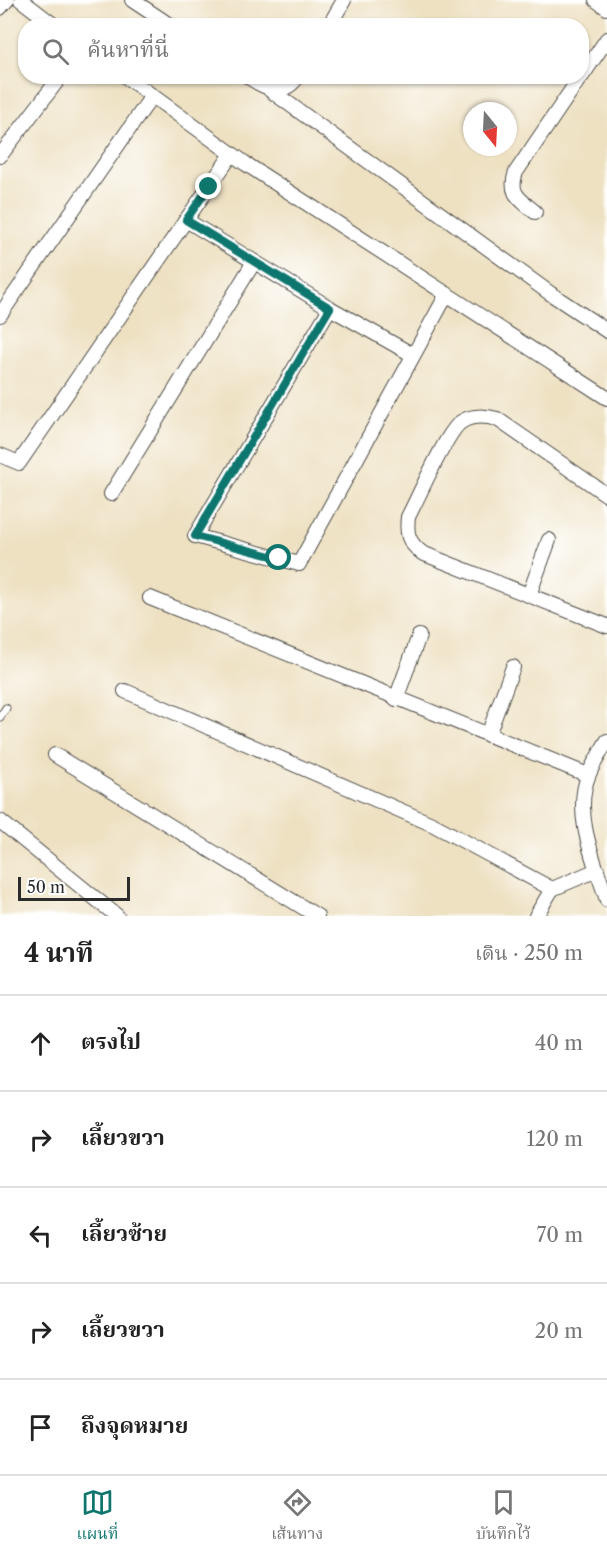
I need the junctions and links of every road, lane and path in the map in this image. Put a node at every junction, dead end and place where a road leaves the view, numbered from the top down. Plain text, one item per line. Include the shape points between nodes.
1 (7, 0) edge
2 (21, 0) edge
3 (132, 0) edge
4 (344, 0) edge
5 (596, 0) edge
6 (0, 8) edge
7 (607, 8) edge
8 (45, 18) edge
9 (159, 18) edge
10 (334, 18) edge
11 (607, 39) edge
12 (589, 65) edge
13 (55, 84) edge
14 (136, 84) edge
15 (260, 84) edge
16 (291, 84) edge
17 (576, 84) edge
18 (270, 90) junction
19 (152, 96) junction
20 (232, 154) junction
21 (0, 156) edge
22 (535, 212) dead end
23 (186, 220) junction
24 (254, 262) junction
25 (447, 294) junction
26 (330, 308) junction
27 (0, 315) edge
28 (607, 331) edge
29 (413, 356) junction
30 (607, 398) edge
31 (0, 455) edge
32 (111, 494) dead end
33 (607, 495) edge
34 (549, 540) dead end
35 (529, 595) junction
36 (150, 598) dead end
37 (607, 626) edge
38 (419, 636) dead end
39 (513, 667) dead end
40 (125, 691) dead end
41 (396, 699) junction
42 (6, 708) dead end
43 (0, 717) edge
44 (488, 735) junction
45 (607, 741) edge
46 (55, 755) dead end
47 (588, 775) junction
48 (0, 821) edge
49 (597, 870) junction
50 (552, 889) junction
51 (607, 900) edge
52 (117, 916) edge
53 (317, 916) edge
54 (536, 916) edge

1 - 6 street
2 - 8 street
3 - 9 street
4 - 10 street
5 - 7 street
11 - 12 street
13 - 21 street
14 - 19 street
15 - 18 street
16 - 18 street
17 - 22 street via 512,182 519,198
18 - 28 street
19 - 20 street
19 - 27 street
20 - 23 street
20 - 25 street
23 - 24 street
23 - 31 street via 19,463
24 - 26 street
24 - 32 street
25 - 29 street
25 - 30 street
26 - 29 street
26 - 29 street via 195,536 299,564
33 - 35 street via 497,419 469,418 455,428 408,517 408,537 422,552
34 - 35 street
35 - 37 street
36 - 41 street
38 - 41 street
39 - 44 street
40 - 50 street via 425,820
41 - 44 street
42 - 43 lane
44 - 47 street
45 - 47 street
46 - 53 street
47 - 49 street via 584,822
48 - 52 street
49 - 50 street
49 - 51 street
50 - 54 street

